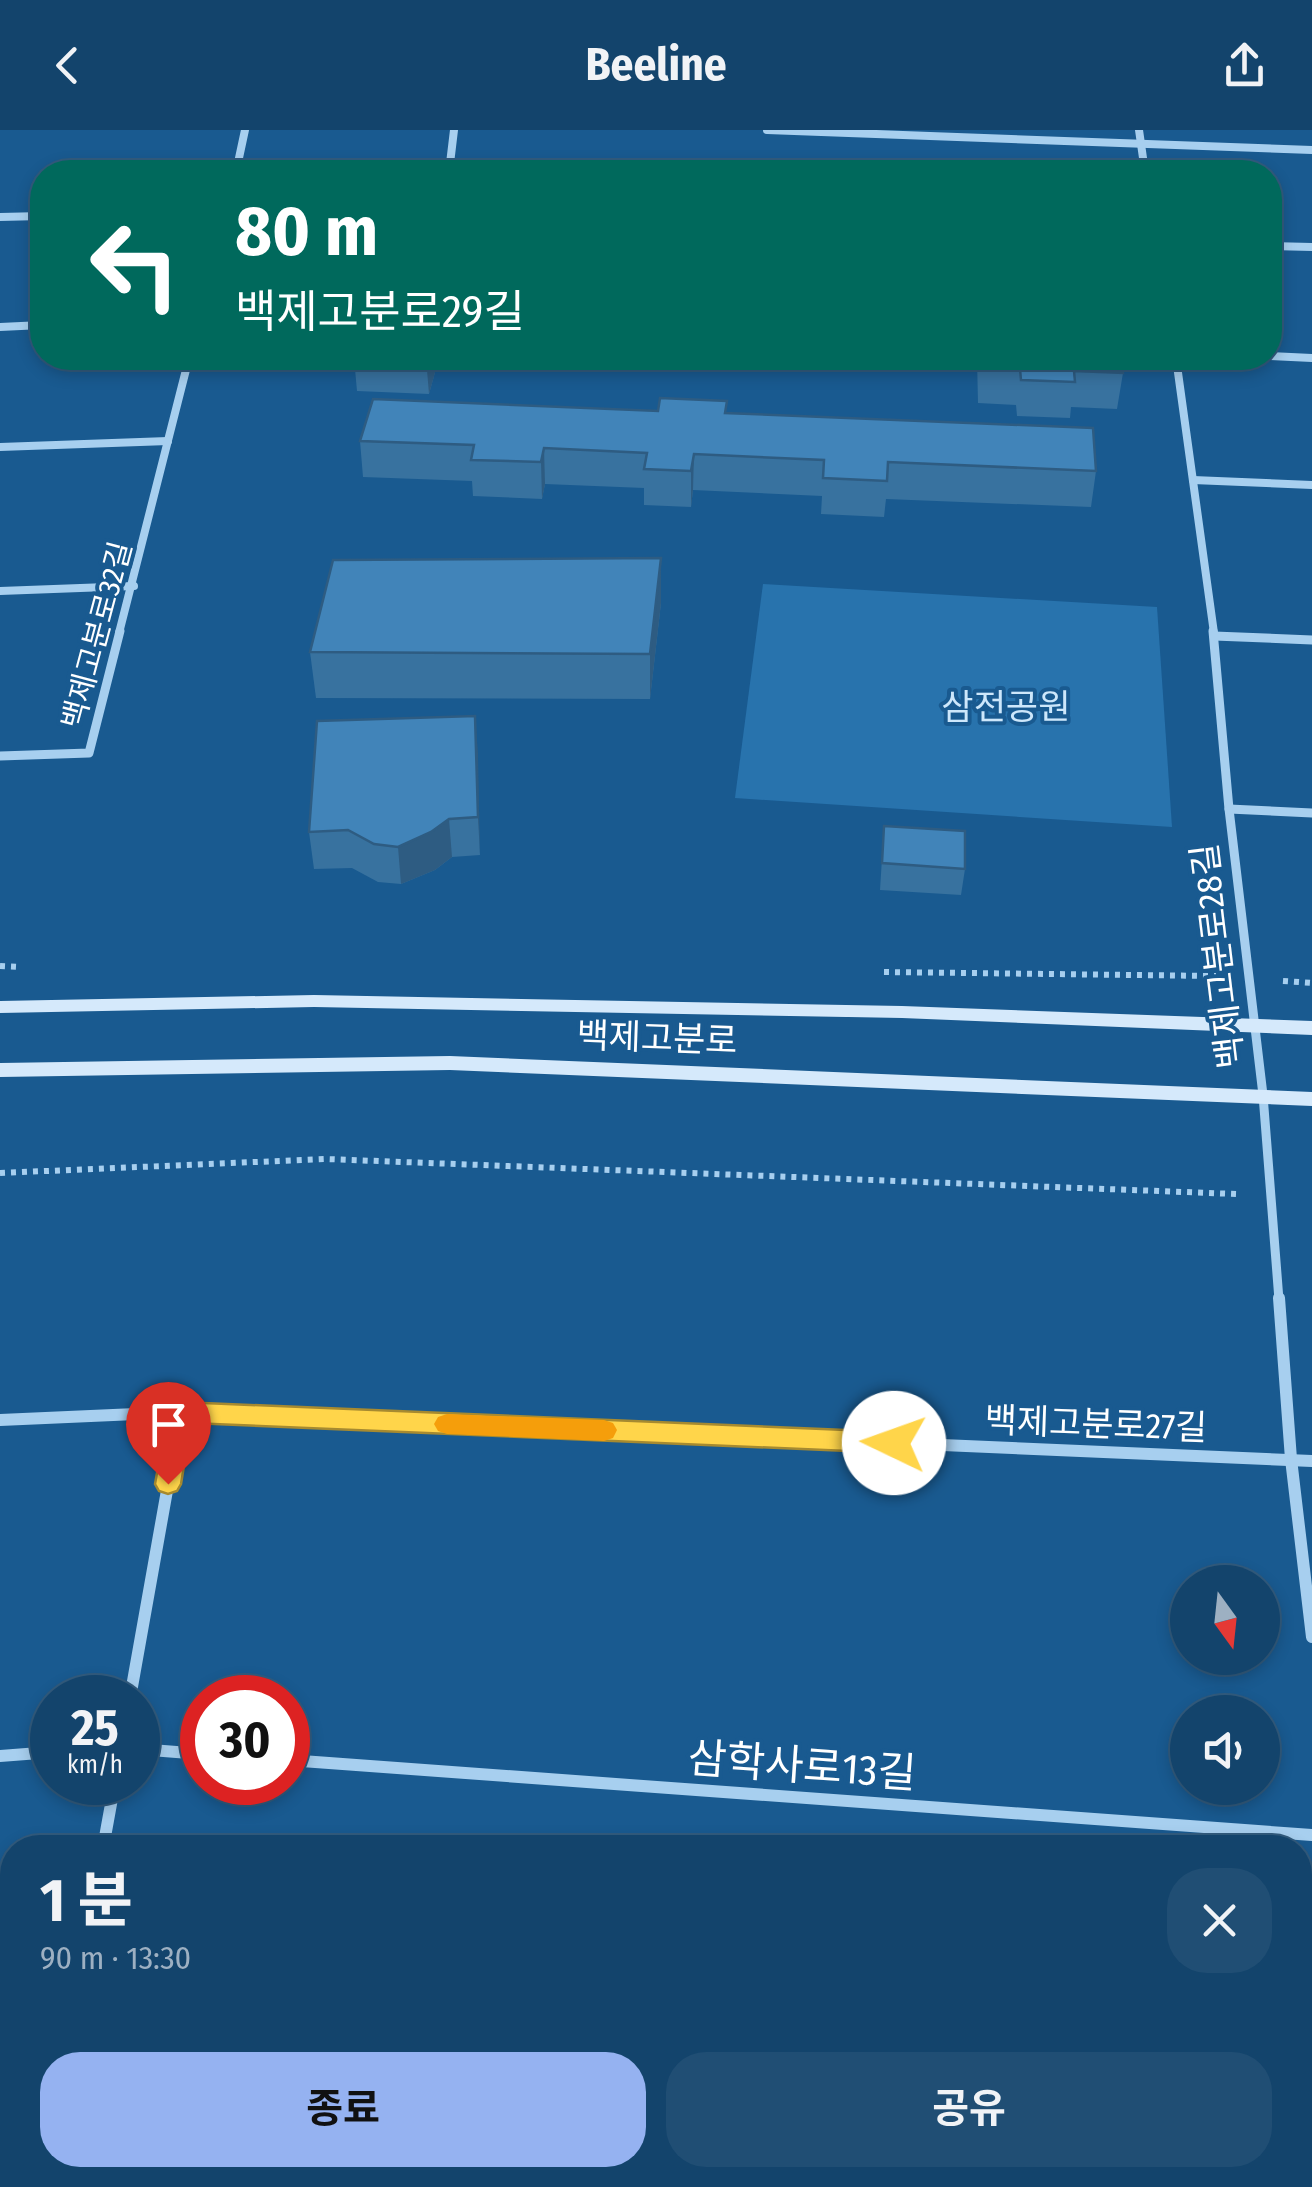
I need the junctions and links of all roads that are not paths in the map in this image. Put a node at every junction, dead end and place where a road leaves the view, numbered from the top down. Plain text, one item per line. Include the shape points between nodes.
1 (245, 130) edge
2 (454, 130) edge
3 (767, 130) edge
4 (1139, 130) edge
5 (1140, 144) junction
6 (1312, 150) edge
7 (239, 160) edge
8 (450, 160) edge
9 (1143, 160) edge
10 (30, 216) edge
11 (0, 217) edge
12 (1282, 247) edge
13 (1312, 248) edge
14 (30, 325) edge
15 (0, 326) edge
16 (1282, 357) edge
17 (1312, 358) edge
18 (186, 370) edge
19 (1178, 370) edge
20 (168, 441) junction
21 (0, 446) edge
22 (1193, 480) junction
23 (1312, 484) edge
24 (134, 586) junction
25 (0, 591) edge
26 (1214, 636) junction
27 (1312, 640) edge
28 (0, 756) edge
29 (1228, 809) junction
30 (1312, 812) edge
31 (0, 1007) edge
32 (1253, 1024) junction
33 (1312, 1028) edge
34 (0, 1070) edge
35 (1264, 1095) junction
36 (1312, 1099) edge
37 (180, 1412) junction
38 (0, 1420) edge
39 (1291, 1460) junction
40 (1312, 1461) edge
41 (1312, 1637) edge
42 (134, 1675) edge
43 (30, 1754) edge
44 (0, 1756) edge
45 (310, 1762) edge
46 (110, 1805) edge
47 (105, 1835) edge
48 (1299, 1835) edge

1 - 7 street
2 - 8 street
3 - 5 street
4 - 5 street
5 - 6 street
5 - 9 street
10 - 11 street
12 - 13 street
14 - 15 street
16 - 17 street
18 - 20 street, 백제고분로32길
19 - 22 street, 백제고분로28길
20 - 21 street
20 - 24 street, 백제고분로32길
22 - 23 street
22 - 26 street, 백제고분로28길
24 - 25 street
24 - 28 street, 백제고분로32길 via 89,753
26 - 27 street
26 - 29 street, 백제고분로28길
29 - 30 street, 백제고분로28길
29 - 32 street, 백제고분로28길
31 - 32 main road, 백제고분로 via 334,1002
32 - 33 main road, 백제고분로
32 - 35 street, 백제고분로28길
34 - 35 main road, 백제고분로 via 450,1063
35 - 36 main road, 백제고분로
35 - 39 street
37 - 38 street, 백제고분로27길
37 - 39 street, 백제고분로27길
37 - 42 street
39 - 40 street, 백제고분로27길
39 - 41 street
43 - 44 street
45 - 48 street, 삼학사로13길
46 - 47 street

